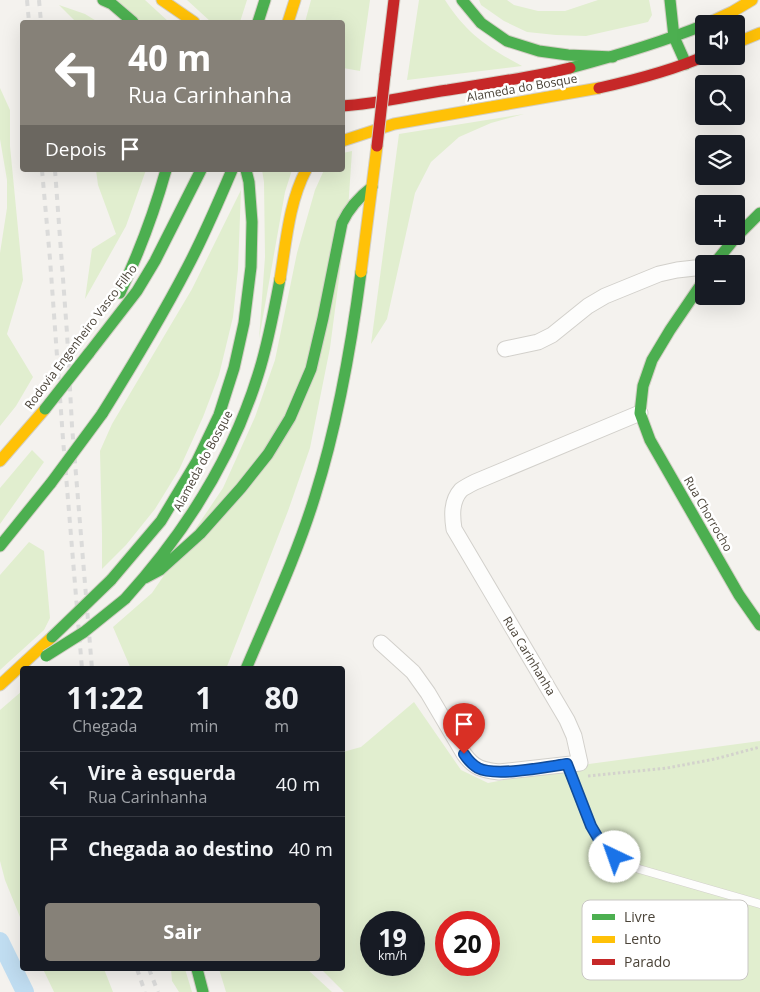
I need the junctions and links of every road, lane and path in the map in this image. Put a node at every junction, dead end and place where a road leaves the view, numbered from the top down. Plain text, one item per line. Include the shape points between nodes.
1 (103, 0) edge
2 (157, 0) edge
3 (162, 0) edge
4 (265, 0) edge
5 (295, 0) edge
6 (394, 0) edge
7 (462, 0) edge
8 (670, 0) edge
9 (752, 0) edge
10 (725, 15) edge
11 (131, 20) edge
12 (176, 20) edge
13 (191, 20) edge
14 (259, 20) edge
15 (289, 20) edge
16 (695, 28) edge
17 (760, 33) edge
18 (674, 37) junction
19 (745, 39) edge
20 (613, 56) junction
21 (695, 60) edge
22 (686, 64) junction
23 (345, 106) edge
24 (345, 140) edge
25 (166, 172) edge
26 (200, 172) edge
27 (231, 172) edge
28 (246, 172) edge
29 (305, 172) edge
30 (372, 187) junction
31 (760, 213) edge
32 (721, 255) edge
33 (695, 268) edge
34 (695, 293) edge
35 (505, 349) dead end
36 (91, 351) junction
37 (640, 412) junction
38 (0, 461) edge
39 (0, 546) edge
40 (145, 578) junction
41 (760, 625) edge
42 (381, 643) dead end
43 (21, 666) edge
44 (28, 666) edge
45 (247, 666) edge
46 (20, 667) edge
47 (20, 671) edge
48 (9, 677) junction
49 (0, 685) edge
50 (760, 747) edge
51 (570, 771) junction
52 (746, 900) edge
53 (198, 971) edge
54 (203, 992) edge

1 - 11 main road
2 - 12 main road
3 - 13 main road
4 - 14 main road
5 - 15 main road
6 - 30 main road, bridge
7 - 20 main road via 482,23 507,41 539,51
8 - 18 main road
9 - 10 main road, Alameda do Bosque
16 - 18 main road, Alameda do Bosque
17 - 19 main road
18 - 20 main road, Alameda do Bosque
18 - 22 main road
20 - 23 main road, Alameda do Bosque via 547,74
21 - 22 main road, Alameda do Bosque
22 - 24 main road, Alameda do Bosque via 590,90 394,124
25 - 36 main road via 147,232
26 - 36 main road, Rodovia Engenheiro Vasco Filho via 155,262
27 - 39 main road, bridge via 198,244 130,370 102,414
28 - 43 main road, bridge via 252,222 251,267 242,332 219,415 197,461 161,521 111,580
29 - 40 main road, Alameda do Bosque via 294,200 271,323 244,416 200,500
30 - 40 main road via 361,195 342,223 311,369 290,418 268,454 200,534 160,570
30 - 45 main road via 351,346 331,440 316,497
31 - 32 main road
33 - 35 street via 659,274 614,292 588,306 552,335 538,342
34 - 37 main road via 652,360 643,386
36 - 38 main road, Rodovia Engenheiro Vasco Filho, bridge
37 - 41 main road, Rua Chorrocho via 650,440 739,595
37 - 51 street, Rua Carinhanha via 475,482 462,490 453,507 454,529 568,720 580,763
40 - 44 main road, Alameda do Bosque, bridge via 125,600 84,632
42 - 51 street via 413,672 470,763 487,771 499,772
46 - 48 main road, bridge
47 - 48 main road, Alameda do Bosque
48 - 49 main road
50 - 51 path via 666,768
51 - 52 lane via 591,826 615,857 639,869
53 - 54 main road

